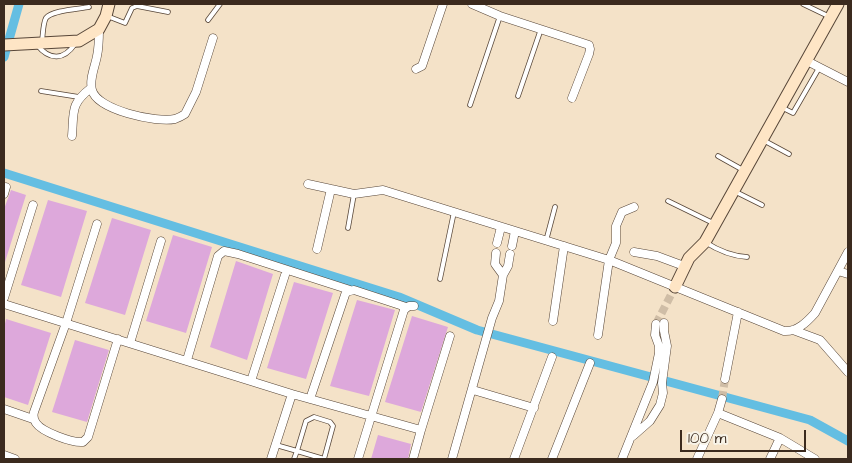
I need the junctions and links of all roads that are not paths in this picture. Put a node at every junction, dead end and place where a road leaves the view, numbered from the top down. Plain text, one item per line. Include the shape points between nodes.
1 (109, 4) edge
2 (220, 4) edge
3 (443, 4) edge
4 (472, 4) edge
5 (803, 4) edge
6 (838, 4) edge
7 (88, 7) dead end
8 (168, 12) dead end
9 (500, 16) junction
10 (832, 18) junction
11 (208, 20) dead end
12 (102, 23) junction
13 (541, 29) junction
14 (213, 38) dead end
15 (39, 43) junction
16 (4, 45) edge
17 (807, 62) junction
18 (819, 68) junction
19 (416, 69) dead end
20 (848, 82) edge
21 (91, 88) junction
22 (41, 91) dead end
23 (518, 96) dead end
24 (79, 98) junction
25 (572, 98) dead end
26 (470, 105) dead end
27 (782, 107) junction
28 (72, 136) dead end
29 (763, 140) junction
30 (789, 154) dead end
31 (718, 156) dead end
32 (745, 171) junction
33 (308, 184) dead end
34 (331, 189) junction
35 (734, 191) junction
36 (354, 194) junction
37 (668, 201) dead end
38 (33, 205) dead end
39 (762, 205) dead end
40 (555, 207) dead end
41 (634, 207) dead end
42 (454, 212) junction
43 (96, 224) dead end
44 (715, 224) junction
45 (502, 227) junction
46 (348, 228) dead end
47 (515, 231) junction
48 (546, 241) junction
49 (161, 242) dead end
50 (704, 242) junction
51 (497, 243) dead end
52 (564, 246) junction
53 (317, 248) dead end
54 (634, 252) dead end
55 (848, 252) edge
56 (496, 253) dead end
57 (747, 257) dead end
58 (609, 260) junction
59 (684, 266) junction
60 (838, 271) junction
61 (848, 274) edge
62 (285, 275) dead end
63 (503, 275) junction
64 (440, 279) dead end
65 (675, 287) junction
66 (350, 290) junction
67 (4, 298) edge
68 (4, 304) edge
69 (738, 312) junction
70 (553, 321) dead end
71 (66, 323) junction
72 (660, 324) tunnel mouth
73 (793, 330) junction
74 (598, 335) dead end
75 (450, 336) dead end
76 (118, 339) junction
77 (130, 343) junction
78 (552, 357) dead end
79 (187, 360) junction
80 (590, 363) dead end
81 (660, 366) junction
82 (848, 372) edge
83 (725, 378) tunnel mouth
84 (251, 381) junction
85 (473, 390) junction
86 (292, 394) junction
87 (310, 398) junction
88 (722, 398) tunnel mouth
89 (4, 408) edge
90 (534, 408) junction
91 (718, 414) junction
92 (370, 417) junction
93 (33, 419) junction
94 (421, 430) junction
95 (632, 438) junction
96 (780, 438) junction
97 (276, 445) junction
98 (297, 451) junction
99 (4, 455) edge
100 (15, 459) edge
101 (271, 459) edge
102 (294, 459) edge
103 (358, 459) edge
104 (413, 459) edge
105 (452, 459) edge
106 (514, 459) edge
107 (552, 459) edge
108 (622, 459) edge
109 (697, 459) edge
110 (770, 459) edge
111 (815, 459) edge

1 - 12 street
2 - 11 lane
3 - 19 street via 422,66
4 - 9 street
5 - 10 lane
6 - 10 street
7 - 15 lane via 48,15
8 - 12 lane via 134,7 125,23
9 - 13 street
9 - 26 lane
10 - 17 street
12 - 15 street via 76,42
12 - 21 street
13 - 23 lane
13 - 25 street via 589,45 589,54
14 - 21 street via 191,105 186,114 174,119 146,118 115,109 98,100
15 - 16 street
17 - 18 street
17 - 27 street
18 - 20 street
18 - 27 lane via 793,113
21 - 24 street
22 - 24 lane
24 - 28 street via 75,103
27 - 29 street
29 - 30 lane
29 - 32 street
31 - 32 lane
32 - 35 street
33 - 34 street
34 - 36 street
34 - 53 street
35 - 39 lane
35 - 44 street
36 - 42 street via 383,190
36 - 46 lane
37 - 44 lane
38 - 67 street
40 - 48 lane
41 - 58 street via 622,212
42 - 45 street
42 - 64 lane
43 - 71 street
44 - 50 street
45 - 47 street
45 - 51 street
47 - 48 street
47 - 63 street
48 - 52 street
49 - 77 street
50 - 57 lane via 721,252
50 - 59 street
52 - 58 street
52 - 70 street
54 - 59 street
55 - 60 street
56 - 63 street via 497,269
58 - 65 street
58 - 74 street
59 - 65 street
60 - 61 street
60 - 73 street via 815,312
62 - 84 street
63 - 85 street via 499,301
65 - 69 street
66 - 79 street via 224,251 218,256
66 - 87 street via 344,295
66 - 92 street via 410,306 404,310
68 - 71 street
69 - 73 street via 784,331
69 - 83 street
71 - 76 street
71 - 93 street
72 - 81 street via 667,346
73 - 82 street via 820,340
75 - 94 street
76 - 77 street
76 - 93 street via 92,426 83,442 67,440 37,426
77 - 79 street
78 - 90 street
79 - 84 street
80 - 107 street
81 - 95 street
81 - 95 street via 663,393 660,404
84 - 86 street
85 - 90 street
85 - 105 street
86 - 87 street
86 - 97 street
87 - 92 street
88 - 91 street
89 - 93 street
90 - 106 street
91 - 96 street
91 - 109 street
92 - 94 street
92 - 103 street
94 - 104 street
95 - 108 street
96 - 110 street
96 - 111 street
97 - 98 lane
97 - 101 street
98 - 98 lane via 308,419 314,417 332,423 324,459
98 - 102 lane
99 - 100 street

